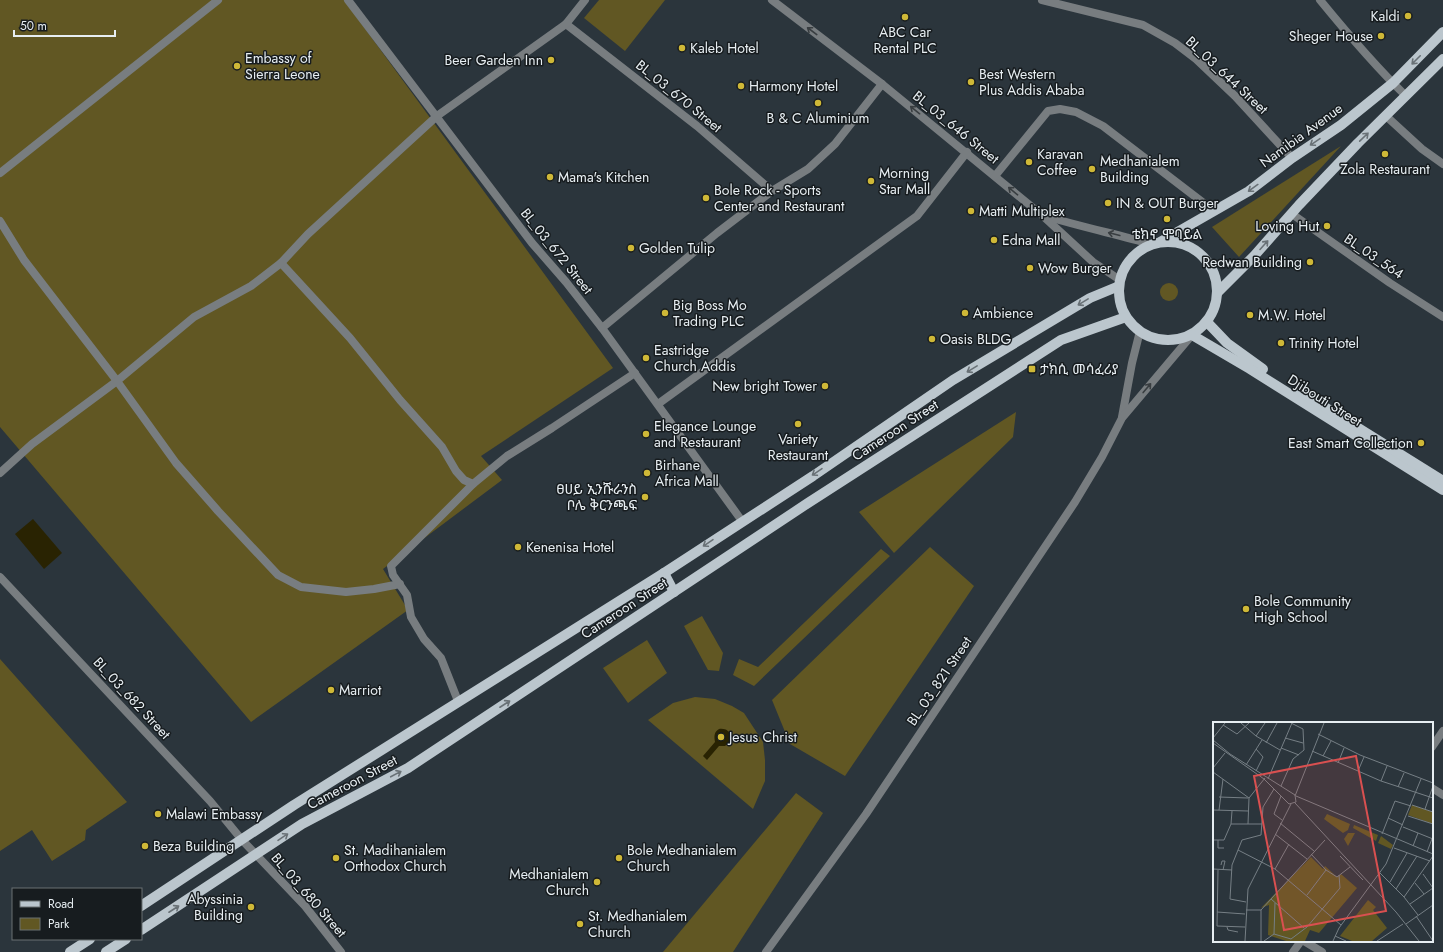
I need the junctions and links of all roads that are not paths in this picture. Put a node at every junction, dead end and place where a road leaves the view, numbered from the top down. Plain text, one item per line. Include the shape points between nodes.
1 (218, 0) edge
2 (348, 0) edge
3 (585, 0) edge
4 (772, 0) edge
5 (1042, 0) edge
6 (1320, 0) edge
7 (566, 24) junction
8 (1443, 32) edge
9 (1443, 59) edge
10 (1393, 83) junction
11 (882, 84) junction
12 (1406, 96) junction
13 (437, 116) junction
14 (1386, 116) junction
15 (967, 152) junction
16 (1292, 158) junction
17 (1443, 164) edge
18 (0, 173) edge
19 (995, 176) junction
20 (772, 191) junction
21 (1214, 210) junction
22 (1292, 214) junction
23 (1043, 216) junction
24 (0, 221) edge
25 (1156, 243) junction
26 (281, 263) junction
27 (1119, 283) junction
28 (1218, 293) junction
29 (1126, 317) junction
30 (1443, 317) edge
31 (1207, 322) junction
32 (602, 328) junction
33 (1140, 331) junction
34 (1192, 334) junction
35 (635, 374) junction
36 (117, 381) junction
37 (658, 404) junction
38 (1122, 418) junction
39 (0, 473) edge
40 (1443, 481) edge
41 (473, 484) junction
42 (1443, 490) edge
43 (742, 521) junction
44 (664, 573) junction
45 (0, 577) edge
46 (400, 584) junction
47 (674, 592) junction
48 (458, 701) junction
49 (1443, 731) edge
50 (1433, 746) edge
51 (1433, 789) edge
52 (1443, 795) edge
53 (242, 840) junction
54 (257, 855) junction
55 (142, 905) edge
56 (142, 929) edge
57 (88, 940) edge
58 (124, 940) edge
59 (1299, 942) edge
60 (1306, 942) edge
61 (70, 952) edge
62 (106, 952) edge
63 (341, 952) edge
64 (766, 952) edge
65 (1293, 952) edge
66 (1322, 952) edge

1 - 18 street
2 - 13 street, BL_03_672 Street
3 - 7 street
11 -> 4 street, BL_03_646 Street
5 - 16 street, BL_03_644 Street via 1143,25 1175,43 1235,96
6 - 10 street
7 - 13 street
7 - 20 street, BL_03_670 Street via 697,126
8 -> 10 main road, Namibia Avenue
9 - 12 main road
10 - 12 street
10 -> 16 main road, Namibia Avenue via 1341,125
15 -> 11 street, BL_03_646 Street
11 - 20 street via 835,144 808,170
12 - 14 main road
13 - 26 street via 308,234
13 - 32 street, BL_03_672 Street via 532,243
14 - 17 street via 1422,150
22 -> 14 main road
15 - 19 street, BL_03_646 Street
15 - 37 street via 917,216
16 -> 21 main road, Namibia Avenue via 1249,191
19 - 21 street via 1048,111 1060,109 1076,112 1103,126
23 -> 19 street, BL_03_646 Street
20 - 32 street via 670,270
21 - 25 main road, Namibia Avenue
28 -> 22 main road
22 - 30 street, BL_03_564
25 -> 23 street
23 - 27 street, BL_03_646 Street
24 - 36 street via 24,260
25 - 27 main road via 1139,251 1129,260
25 - 28 main road via 1185,244 1199,252 1209,263 1216,278
26 - 36 street via 251,286 194,317
26 - 41 street via 350,338 442,447 456,471 464,480
27 - 29 main road via 1120,302
27 -> 43 main road, Cameroon Street via 953,380
28 - 31 main road via 1216,304
29 - 33 main road via 1134,328
29 - 47 main road, Cameroon Street via 1061,340
31 - 34 main road
31 - 40 main road via 1227,343 1262,369
32 - 35 street, BL_03_672 Street
33 - 34 main road via 1162,340 1177,340
33 - 38 street
38 -> 34 street
34 - 42 main road, Djibouti Street
35 - 37 street, BL_03_672 Street
35 - 41 street via 507,456
36 - 39 street via 32,444
36 - 46 street via 176,463 278,576 301,587 346,592
37 - 43 street, BL_03_672 Street
38 - 64 street, BL_03_821 Street via 1075,502 866,814
41 - 46 street via 391,566 393,575
43 -> 44 main road, Cameroon Street
44 - 47 main road
44 - 48 main road, Cameroon Street
45 - 53 street, BL_03_682 Street via 210,801
46 - 48 street via 406,594 412,617 424,639 441,658
54 -> 47 main road, Cameroon Street via 302,824 408,768
48 - 53 main road, Cameroon Street
49 - 50 street
51 - 52 street
53 - 54 street, BL_03_682 Street
53 - 55 main road, Cameroon Street
56 -> 54 main road, Cameroon Street
54 - 63 street, BL_03_680 Street via 305,906
57 - 61 main road
58 - 62 main road
59 - 65 street
60 - 66 street

